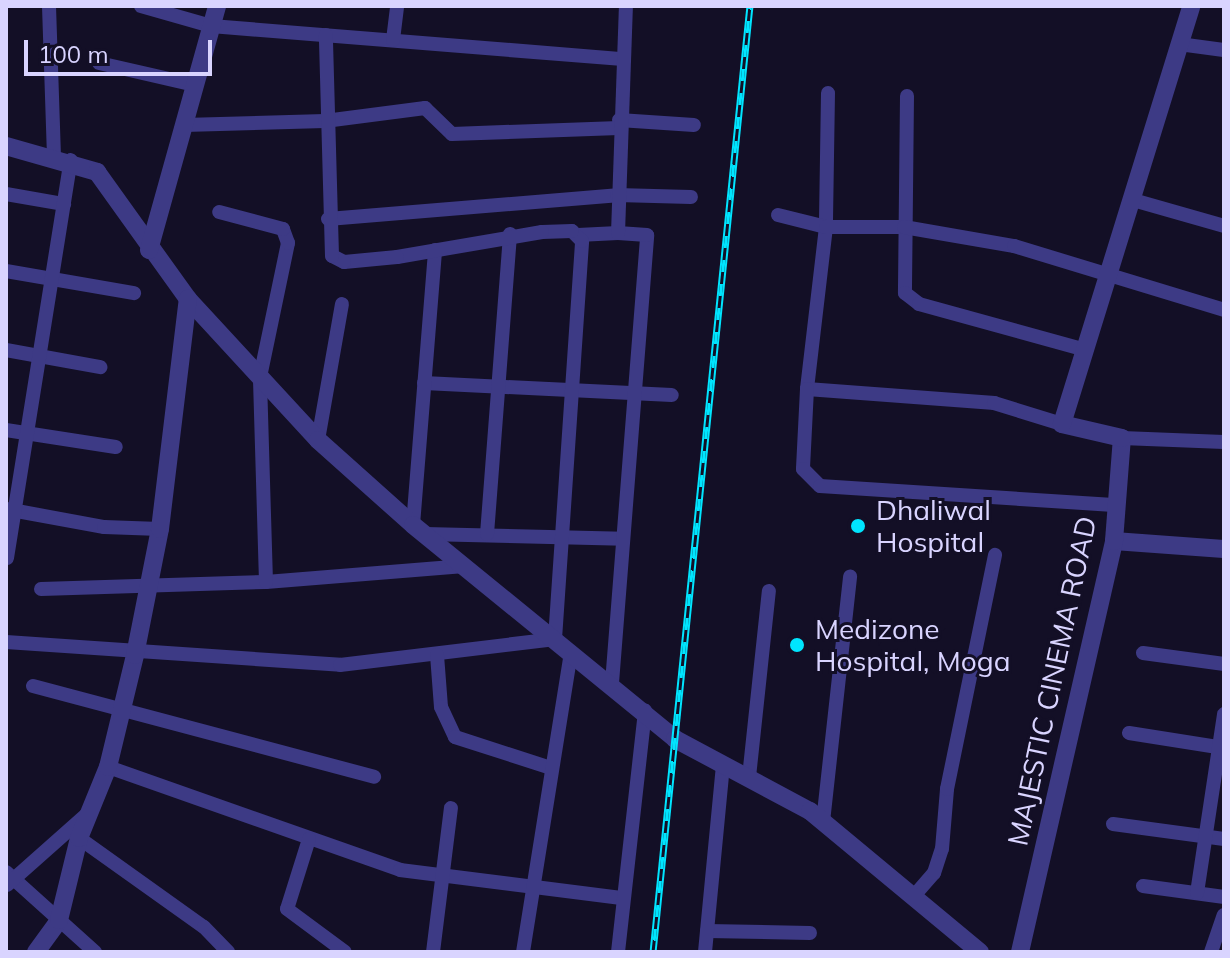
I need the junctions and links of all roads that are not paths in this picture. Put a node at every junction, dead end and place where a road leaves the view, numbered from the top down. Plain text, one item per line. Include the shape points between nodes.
1 (49, 6) edge
2 (141, 6) edge
3 (217, 6) edge
4 (397, 6) edge
5 (626, 6) edge
6 (1191, 6) edge
7 (211, 26) junction
8 (326, 35) junction
9 (393, 40) junction
10 (1179, 44) junction
11 (1224, 50) edge
12 (620, 59) junction
13 (99, 63) dead end
14 (195, 85) junction
15 (828, 93) dead end
16 (907, 96) dead end
17 (325, 121) junction
18 (619, 124) junction
19 (184, 125) junction
20 (694, 125) dead end
21 (6, 146) edge
22 (62, 159) junction
23 (6, 194) edge
24 (617, 195) junction
25 (691, 197) dead end
26 (1133, 200) junction
27 (64, 204) junction
28 (219, 212) dead end
29 (778, 215) dead end
30 (328, 219) junction
31 (1224, 226) edge
32 (826, 227) junction
33 (904, 227) junction
34 (618, 233) junction
35 (510, 234) junction
36 (578, 235) junction
37 (149, 250) junction
38 (435, 250) junction
39 (6, 271) edge
40 (1110, 273) junction
41 (52, 279) junction
42 (134, 293) dead end
43 (188, 299) junction
44 (342, 304) dead end
45 (1224, 310) edge
46 (6, 350) edge
47 (1086, 350) junction
48 (39, 356) junction
49 (100, 367) dead end
50 (260, 377) junction
51 (424, 383) junction
52 (500, 386) junction
53 (807, 389) junction
54 (571, 392) junction
55 (634, 395) junction
56 (672, 395) dead end
57 (1062, 424) junction
58 (6, 430) edge
59 (27, 433) junction
60 (1122, 438) junction
61 (318, 440) junction
62 (1224, 442) edge
63 (116, 447) dead end
64 (1117, 505) junction
65 (10, 510) edge
66 (160, 529) junction
67 (419, 530) junction
68 (487, 534) junction
69 (561, 538) junction
70 (623, 539) junction
71 (1114, 541) junction
72 (1224, 549) edge
73 (995, 555) dead end
74 (7, 558) edge
75 (464, 566) junction
76 (850, 576) dead end
77 (266, 582) junction
78 (149, 587) junction
79 (41, 589) dead end
80 (769, 591) dead end
81 (555, 639) junction
82 (6, 642) edge
83 (571, 652) junction
84 (1143, 653) dead end
85 (135, 655) junction
86 (437, 655) junction
87 (1224, 664) edge
88 (612, 683) junction
89 (33, 686) dead end
90 (645, 711) junction
91 (120, 713) junction
92 (1224, 714) edge
93 (1129, 733) dead end
94 (1222, 747) edge
95 (723, 765) junction
96 (108, 767) junction
97 (548, 767) junction
98 (374, 777) dead end
99 (749, 777) junction
100 (451, 808) dead end
101 (87, 814) junction
102 (823, 822) junction
103 (1113, 824) dead end
104 (1206, 836) junction
105 (79, 838) junction
106 (309, 839) junction
107 (1224, 839) edge
108 (443, 876) junction
109 (8, 879) edge
110 (1143, 886) dead end
111 (532, 887) junction
112 (1197, 893) junction
113 (913, 897) junction
114 (1224, 897) edge
115 (623, 898) junction
116 (1224, 915) edge
117 (59, 920) junction
118 (707, 931) junction
119 (810, 933) dead end
120 (36, 952) edge
121 (95, 952) edge
122 (228, 952) edge
123 (345, 952) edge
124 (433, 952) edge
125 (523, 952) edge
126 (618, 952) edge
127 (705, 952) edge
128 (980, 952) edge
129 (1020, 952) edge
130 (1211, 952) edge

1 - 22 street
2 - 7 street
3 - 7 street
4 - 9 street
5 - 12 street
6 - 10 street
7 - 8 street
7 - 14 street
8 - 9 street
8 - 17 street
9 - 12 street
10 - 11 street
10 - 26 street
12 - 18 street
13 - 14 street
14 - 19 street
15 - 32 street
16 - 33 street
17 - 18 street via 425,108 452,134
17 - 19 street
17 - 30 street
18 - 20 street
18 - 24 street
19 - 37 street
21 - 22 street
22 - 27 street
22 - 37 street via 97,172
23 - 27 street
24 - 25 street
24 - 30 street
24 - 34 street
26 - 31 street
26 - 40 street
27 - 41 street
28 - 50 street via 287,234
29 - 32 street
30 - 38 street via 329,249 344,262
32 - 33 street
32 - 53 street
33 - 40 street via 1014,246
33 - 47 street via 902,283 912,301
34 - 36 street
34 - 55 street via 647,235
35 - 36 street
35 - 38 street
35 - 52 street
36 - 54 street
37 - 43 street
38 - 51 street
39 - 41 street
40 - 45 street
40 - 47 street
41 - 42 street
41 - 48 street
43 - 50 street
43 - 66 street
44 - 61 street
46 - 48 street
47 - 57 street
48 - 49 street
48 - 59 street
50 - 61 street
50 - 77 street
51 - 52 street
51 - 67 street
52 - 54 street
52 - 68 street
53 - 57 street via 994,403
53 - 64 street via 803,469 820,486
54 - 55 street
54 - 69 street
55 - 56 street
55 - 70 street
57 - 60 street
58 - 59 street
59 - 63 street
59 - 65 street
60 - 62 street
60 - 64 street, MAJESTIC CINEMA ROAD
61 - 67 street
64 - 71 street, MAJESTIC CINEMA ROAD
65 - 66 street via 104,527
65 - 74 street
66 - 78 street
67 - 68 street
67 - 75 street
68 - 69 street
69 - 70 street
69 - 81 street
70 - 88 street
71 - 72 street
71 - 129 street, MAJESTIC CINEMA ROAD
73 - 113 street via 947,789 942,849 934,873
75 - 77 street
75 - 81 street
76 - 102 street
77 - 78 street
78 - 79 street
78 - 85 street
80 - 99 street
81 - 83 street
81 - 86 street
82 - 85 street
83 - 88 street
83 - 97 street
84 - 87 street
85 - 86 street via 340,665
85 - 91 street
86 - 97 street via 441,707 455,737
88 - 90 street
89 - 91 street
90 - 95 street via 675,739
90 - 115 street
91 - 96 street
91 - 98 street
92 - 94 street
93 - 94 street
94 - 104 street
95 - 99 street
95 - 118 street
96 - 101 street
96 - 106 street
97 - 111 street
99 - 102 street
100 - 108 street
101 - 105 street
101 - 109 street
102 - 113 street
103 - 104 street
104 - 107 street
104 - 112 street
105 - 117 street
105 - 122 street via 204,927
106 - 108 street via 400,870
106 - 123 street via 287,909
108 - 111 street
108 - 124 street
109 - 117 street
110 - 112 street
111 - 115 street
111 - 125 street
112 - 114 street
113 - 128 street
115 - 126 street
116 - 130 street
117 - 120 street
117 - 121 street
118 - 119 street
118 - 127 street

